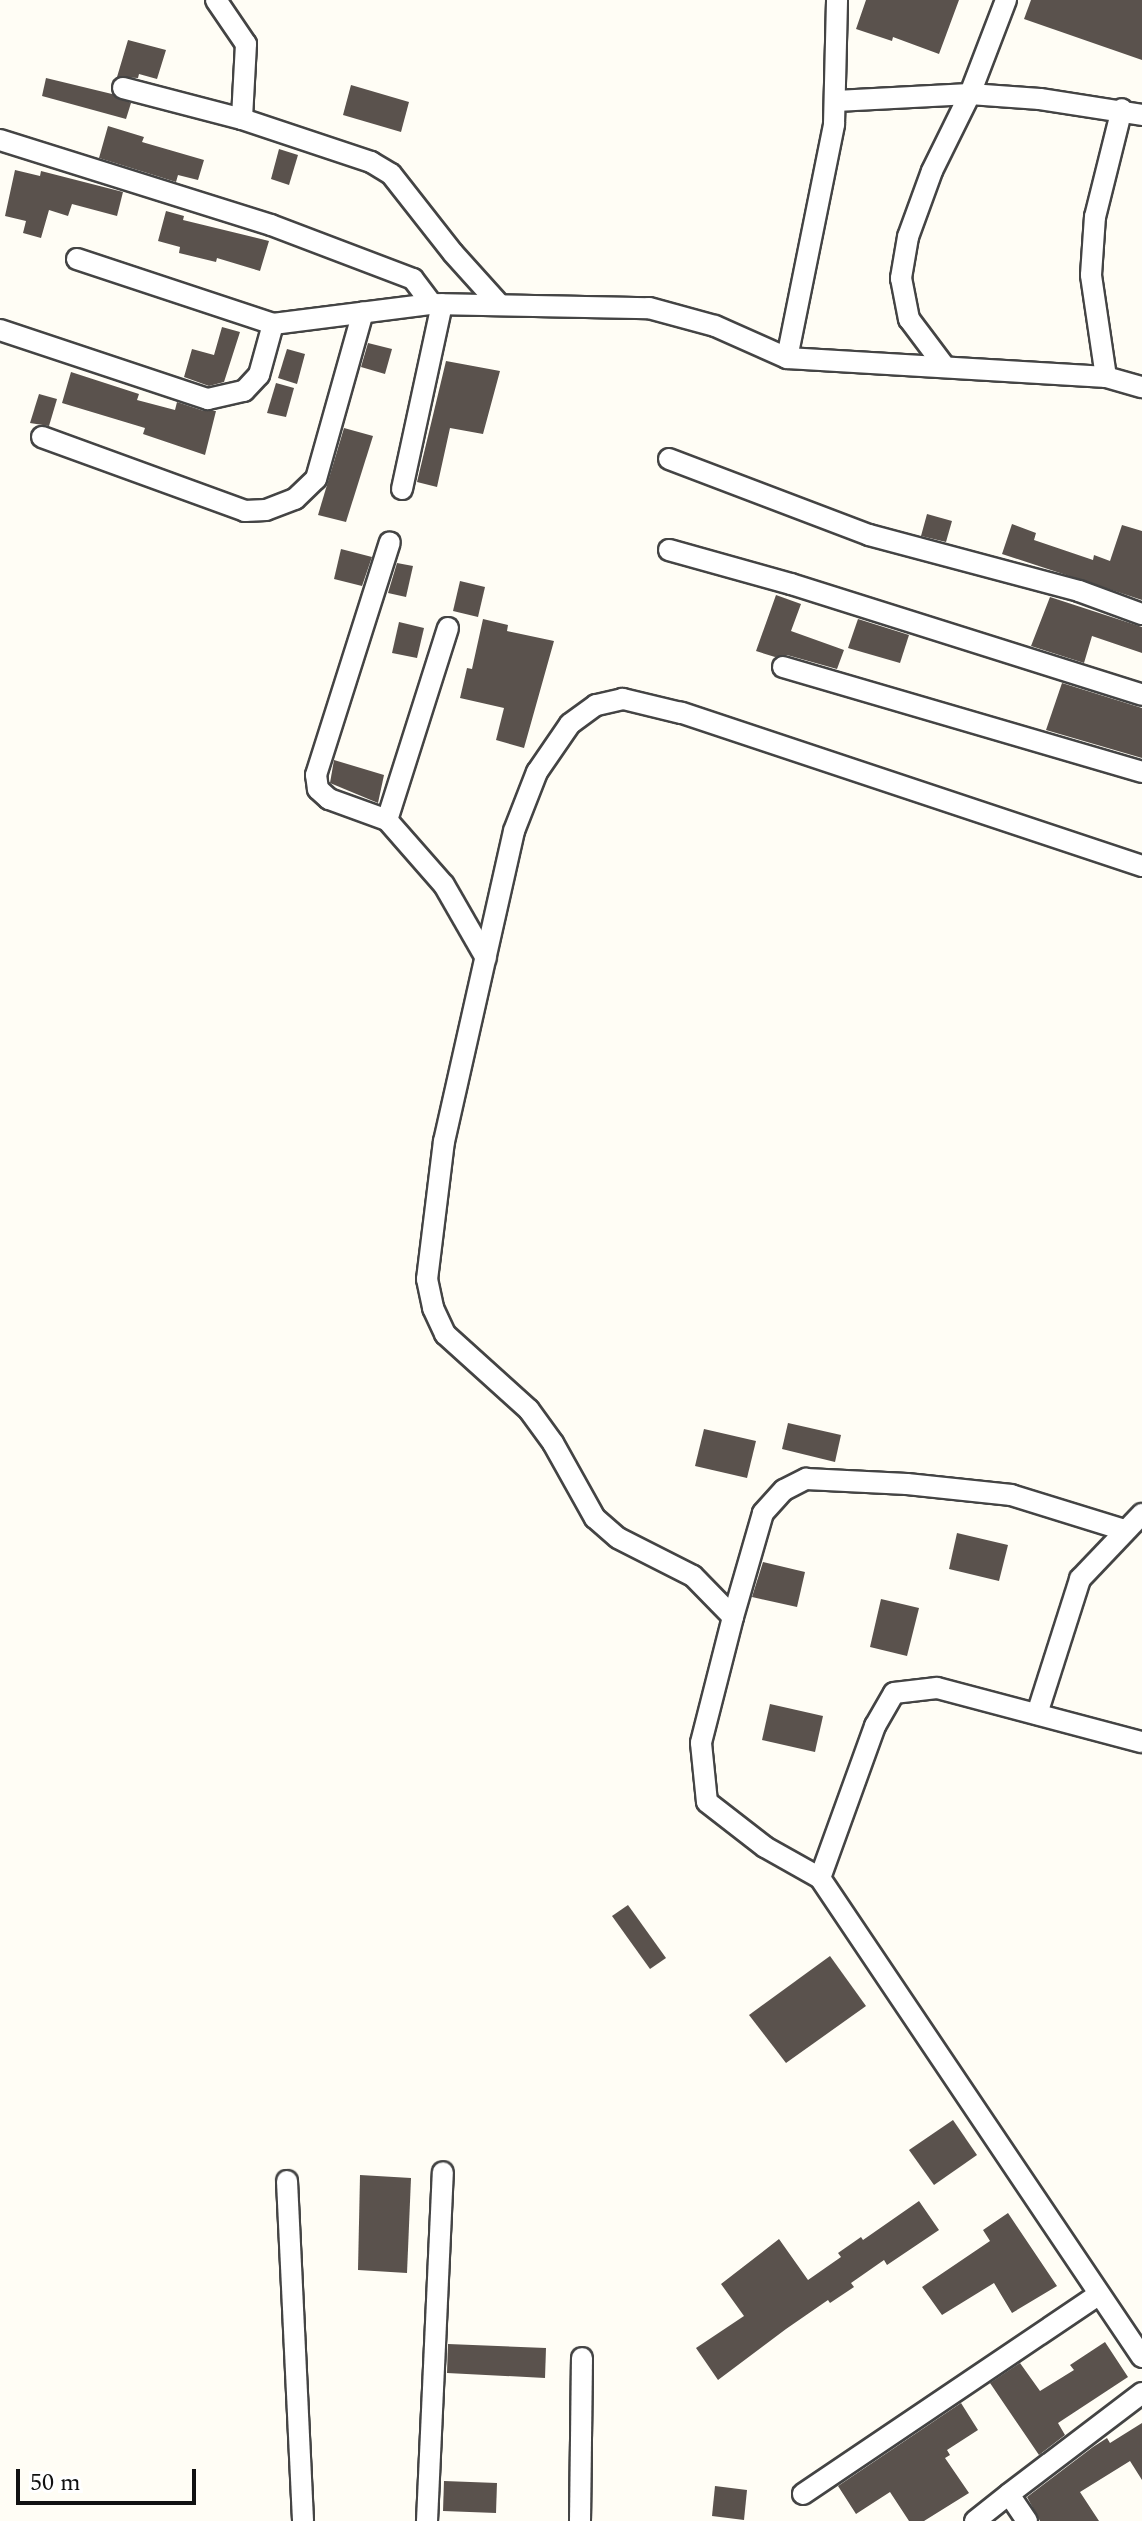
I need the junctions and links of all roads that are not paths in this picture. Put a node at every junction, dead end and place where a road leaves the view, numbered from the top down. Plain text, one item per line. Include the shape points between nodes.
1 (216, 0) edge
2 (837, 0) edge
3 (1006, 0) edge
4 (123, 88) dead end
5 (970, 94) junction
6 (836, 101) junction
7 (1132, 112) edge
8 (242, 119) junction
9 (0, 140) edge
10 (77, 259) dead end
11 (437, 304) junction
12 (499, 304) junction
13 (363, 312) junction
14 (273, 324) junction
15 (0, 330) edge
16 (787, 358) junction
17 (945, 367) junction
18 (1106, 377) junction
19 (1142, 387) edge
20 (42, 437) dead end
21 (669, 459) dead end
22 (402, 489) dead end
23 (390, 542) dead end
24 (669, 550) dead end
25 (1142, 614) edge
26 (448, 628) dead end
27 (783, 667) dead end
28 (1142, 695) edge
29 (1142, 772) edge
30 (387, 820) junction
31 (1142, 866) edge
32 (486, 958) junction
33 (1142, 1514) edge
34 (1124, 1530) junction
35 (733, 1617) junction
36 (1037, 1714) junction
37 (1142, 1742) edge
38 (820, 1878) junction
39 (443, 2172) dead end
40 (287, 2181) dead end
41 (1099, 2294) junction
42 (1142, 2357) edge
43 (582, 2358) dead end
44 (1142, 2393) edge
45 (803, 2494) dead end
46 (1009, 2494) junction
47 (303, 2521) edge
48 (427, 2521) edge
49 (580, 2521) edge
50 (975, 2521) edge
51 (1027, 2521) edge

1 - 8 street via 246,44
2 - 6 street
3 - 5 street
4 - 8 street
5 - 6 street
5 - 7 street
5 - 17 street via 932,171 908,237 901,278 909,319
6 - 16 street
7 - 18 street via 1095,217 1091,275
8 - 12 street via 371,162 391,174
9 - 11 street via 271,225 413,279
10 - 14 street
11 - 12 street
11 - 13 street
11 - 22 street
12 - 16 street via 649,308 715,326
13 - 14 street
13 - 20 street via 316,479 295,499 245,511
14 - 15 street via 259,375 244,391 208,399
16 - 17 street
17 - 18 street
18 - 19 street
21 - 25 street via 869,535 1079,591
23 - 30 street via 316,775 318,789 329,799
24 - 28 street
26 - 30 street
27 - 29 street
30 - 32 street via 444,885
31 - 32 street via 681,713 623,699 596,705 570,724 537,772 514,831
32 - 35 street via 444,1141 427,1279 433,1308 445,1334 529,1410 595,1518 618,1538 693,1576
33 - 34 street
34 - 35 street via 1011,1495 806,1479 784,1490 763,1513
34 - 36 street via 1080,1579
35 - 38 street via 701,1743 707,1802 765,1847
36 - 37 street
36 - 38 street via 937,1688 894,1693 875,1726
38 - 41 street
39 - 48 street
40 - 47 street
41 - 42 street
41 - 45 street
43 - 49 street
44 - 46 street
46 - 50 street
46 - 51 street

